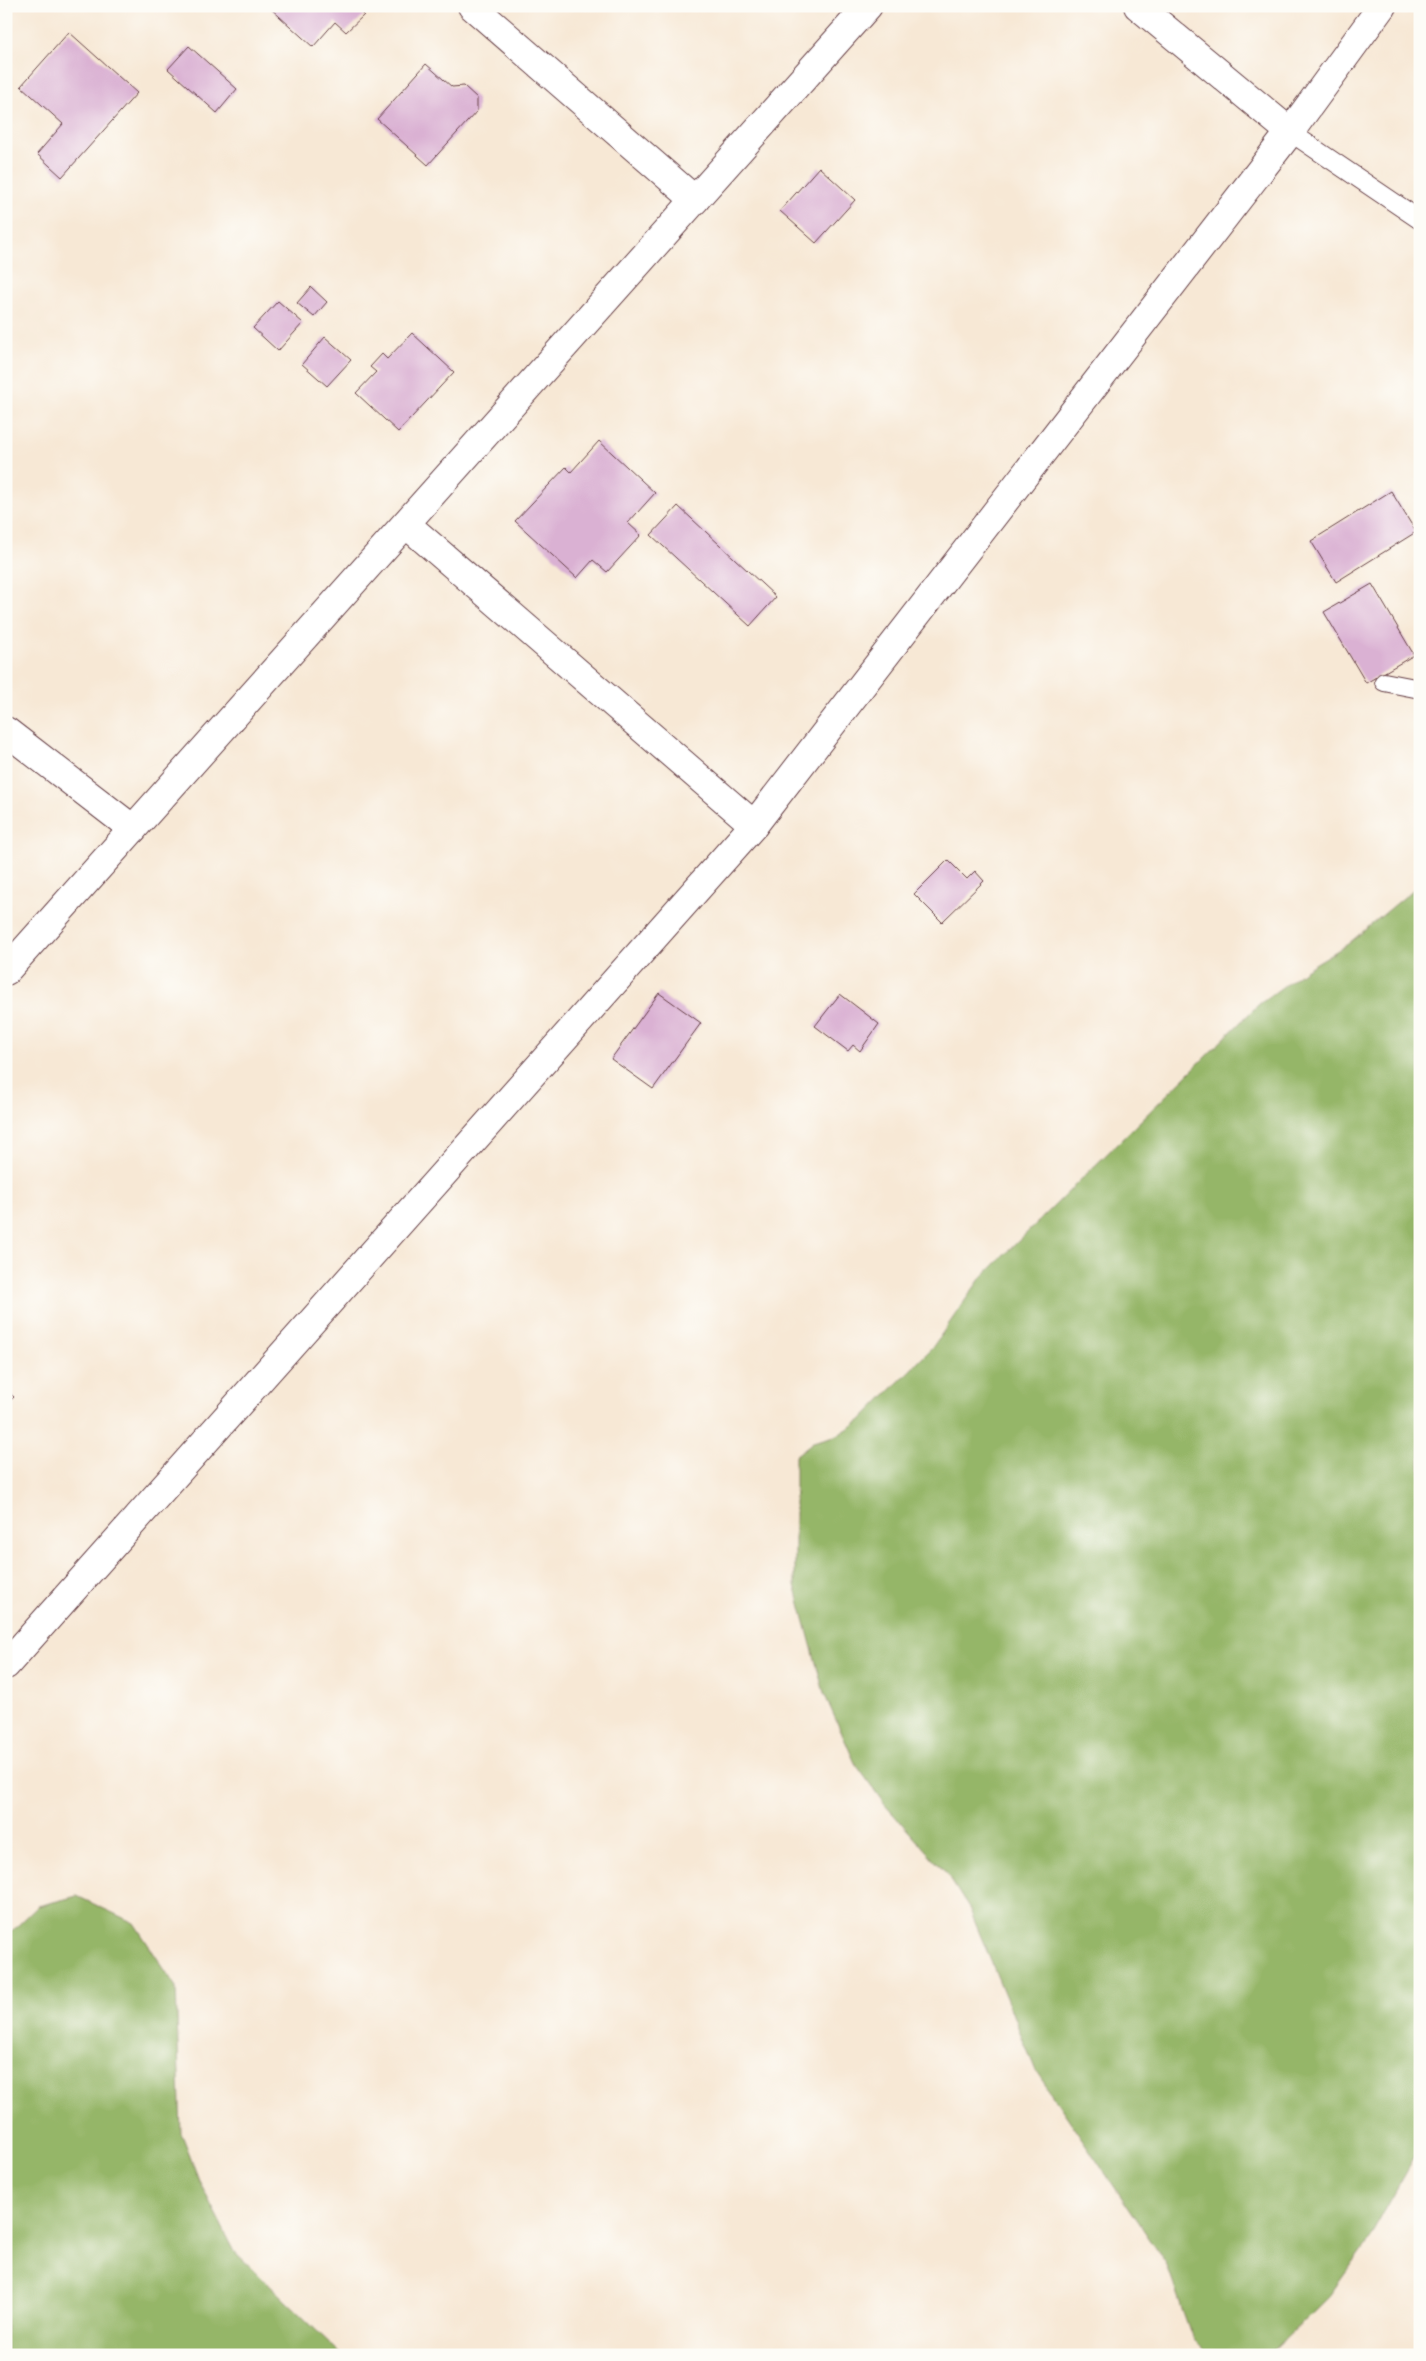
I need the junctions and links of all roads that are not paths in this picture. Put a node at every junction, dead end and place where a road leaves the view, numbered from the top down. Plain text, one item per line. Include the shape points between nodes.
1 (472, 6) edge
2 (868, 6) edge
3 (1138, 6) edge
4 (1382, 6) edge
5 (1290, 132) junction
6 (695, 200) junction
7 (1420, 220) edge
8 (406, 524) junction
9 (1384, 682) dead end
10 (1420, 689) edge
11 (6, 731) edge
12 (754, 826) junction
13 (133, 829) junction
14 (6, 971) edge
15 (6, 1665) edge

1 - 6 street
2 - 6 street
3 - 5 street
4 - 5 street
5 - 7 lane
5 - 12 street
6 - 8 street
8 - 12 street
8 - 13 street
9 - 10 lane
11 - 13 street
12 - 15 street
13 - 14 street

